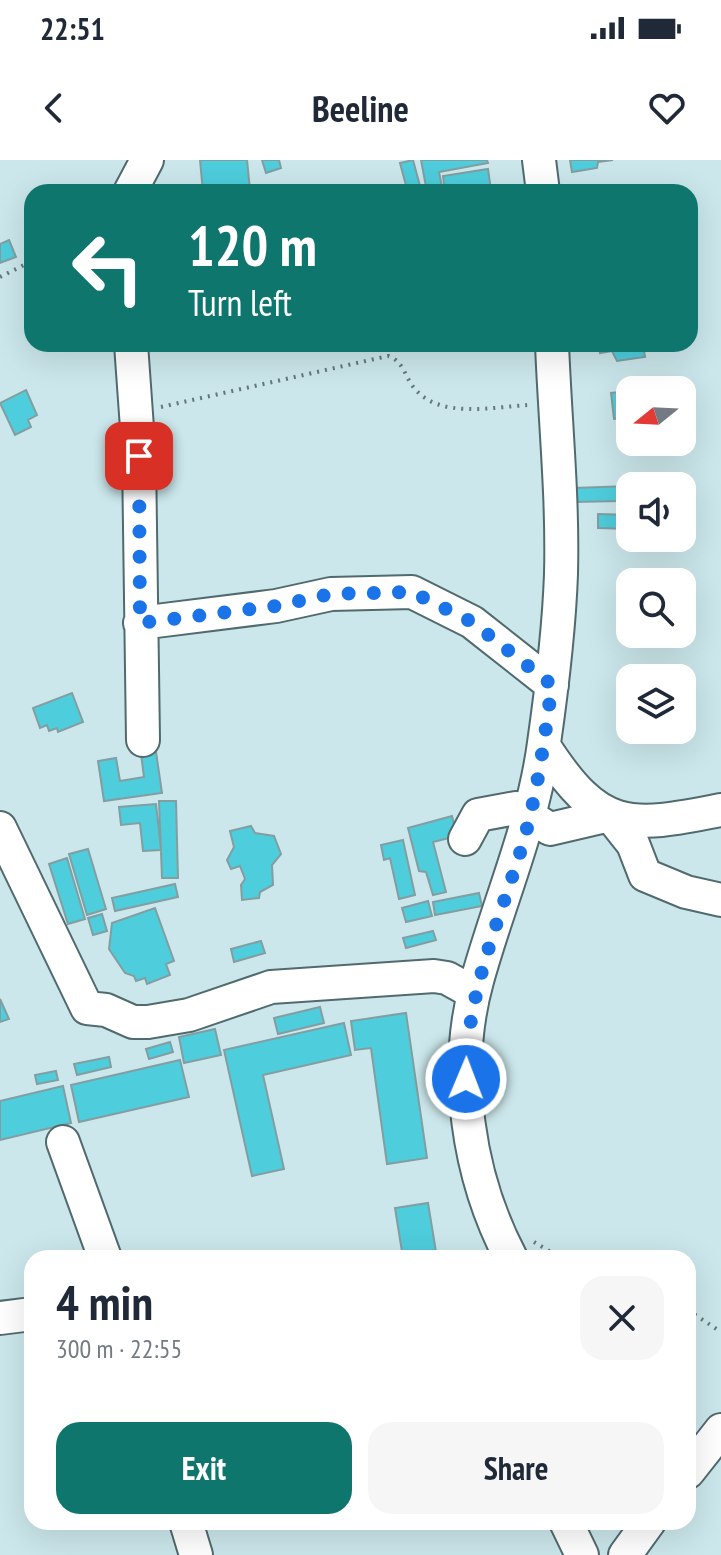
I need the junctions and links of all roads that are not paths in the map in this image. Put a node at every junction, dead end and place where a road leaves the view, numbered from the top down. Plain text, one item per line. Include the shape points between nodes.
1 (147, 160) edge
2 (539, 160) edge
3 (134, 184) edge
4 (542, 184) edge
5 (132, 352) edge
6 (552, 352) edge
7 (140, 623) junction
8 (552, 685) junction
9 (143, 740) dead end
10 (544, 746) junction
11 (721, 810) edge
12 (610, 815) junction
13 (529, 816) junction
14 (0, 828) edge
15 (465, 839) dead end
16 (721, 900) edge
17 (474, 993) junction
18 (63, 1142) dead end
19 (111, 1250) edge
20 (508, 1250) edge
21 (24, 1315) edge
22 (0, 1318) edge
23 (721, 1430) edge
24 (696, 1462) edge
25 (188, 1530) edge
26 (570, 1530) edge
27 (643, 1530) edge
28 (196, 1555) edge
29 (582, 1555) edge
30 (625, 1555) edge

1 - 3 street
2 - 4 street
5 - 7 street
6 - 8 street via 561,575
7 - 8 street via 331,594 412,592 472,622
7 - 9 street
8 - 10 street
10 - 12 street via 579,794
10 - 13 street
11 - 12 street via 651,822
12 - 13 street via 550,829
12 - 16 street via 633,844 645,875
13 - 15 street via 516,808 478,815
13 - 17 street
14 - 17 street via 87,1008 133,1022 162,1021 271,987 434,976
17 - 20 street via 466,1044 470,1132 480,1180
18 - 19 street
21 - 22 street
23 - 24 street
25 - 28 street
26 - 29 street
27 - 30 street

